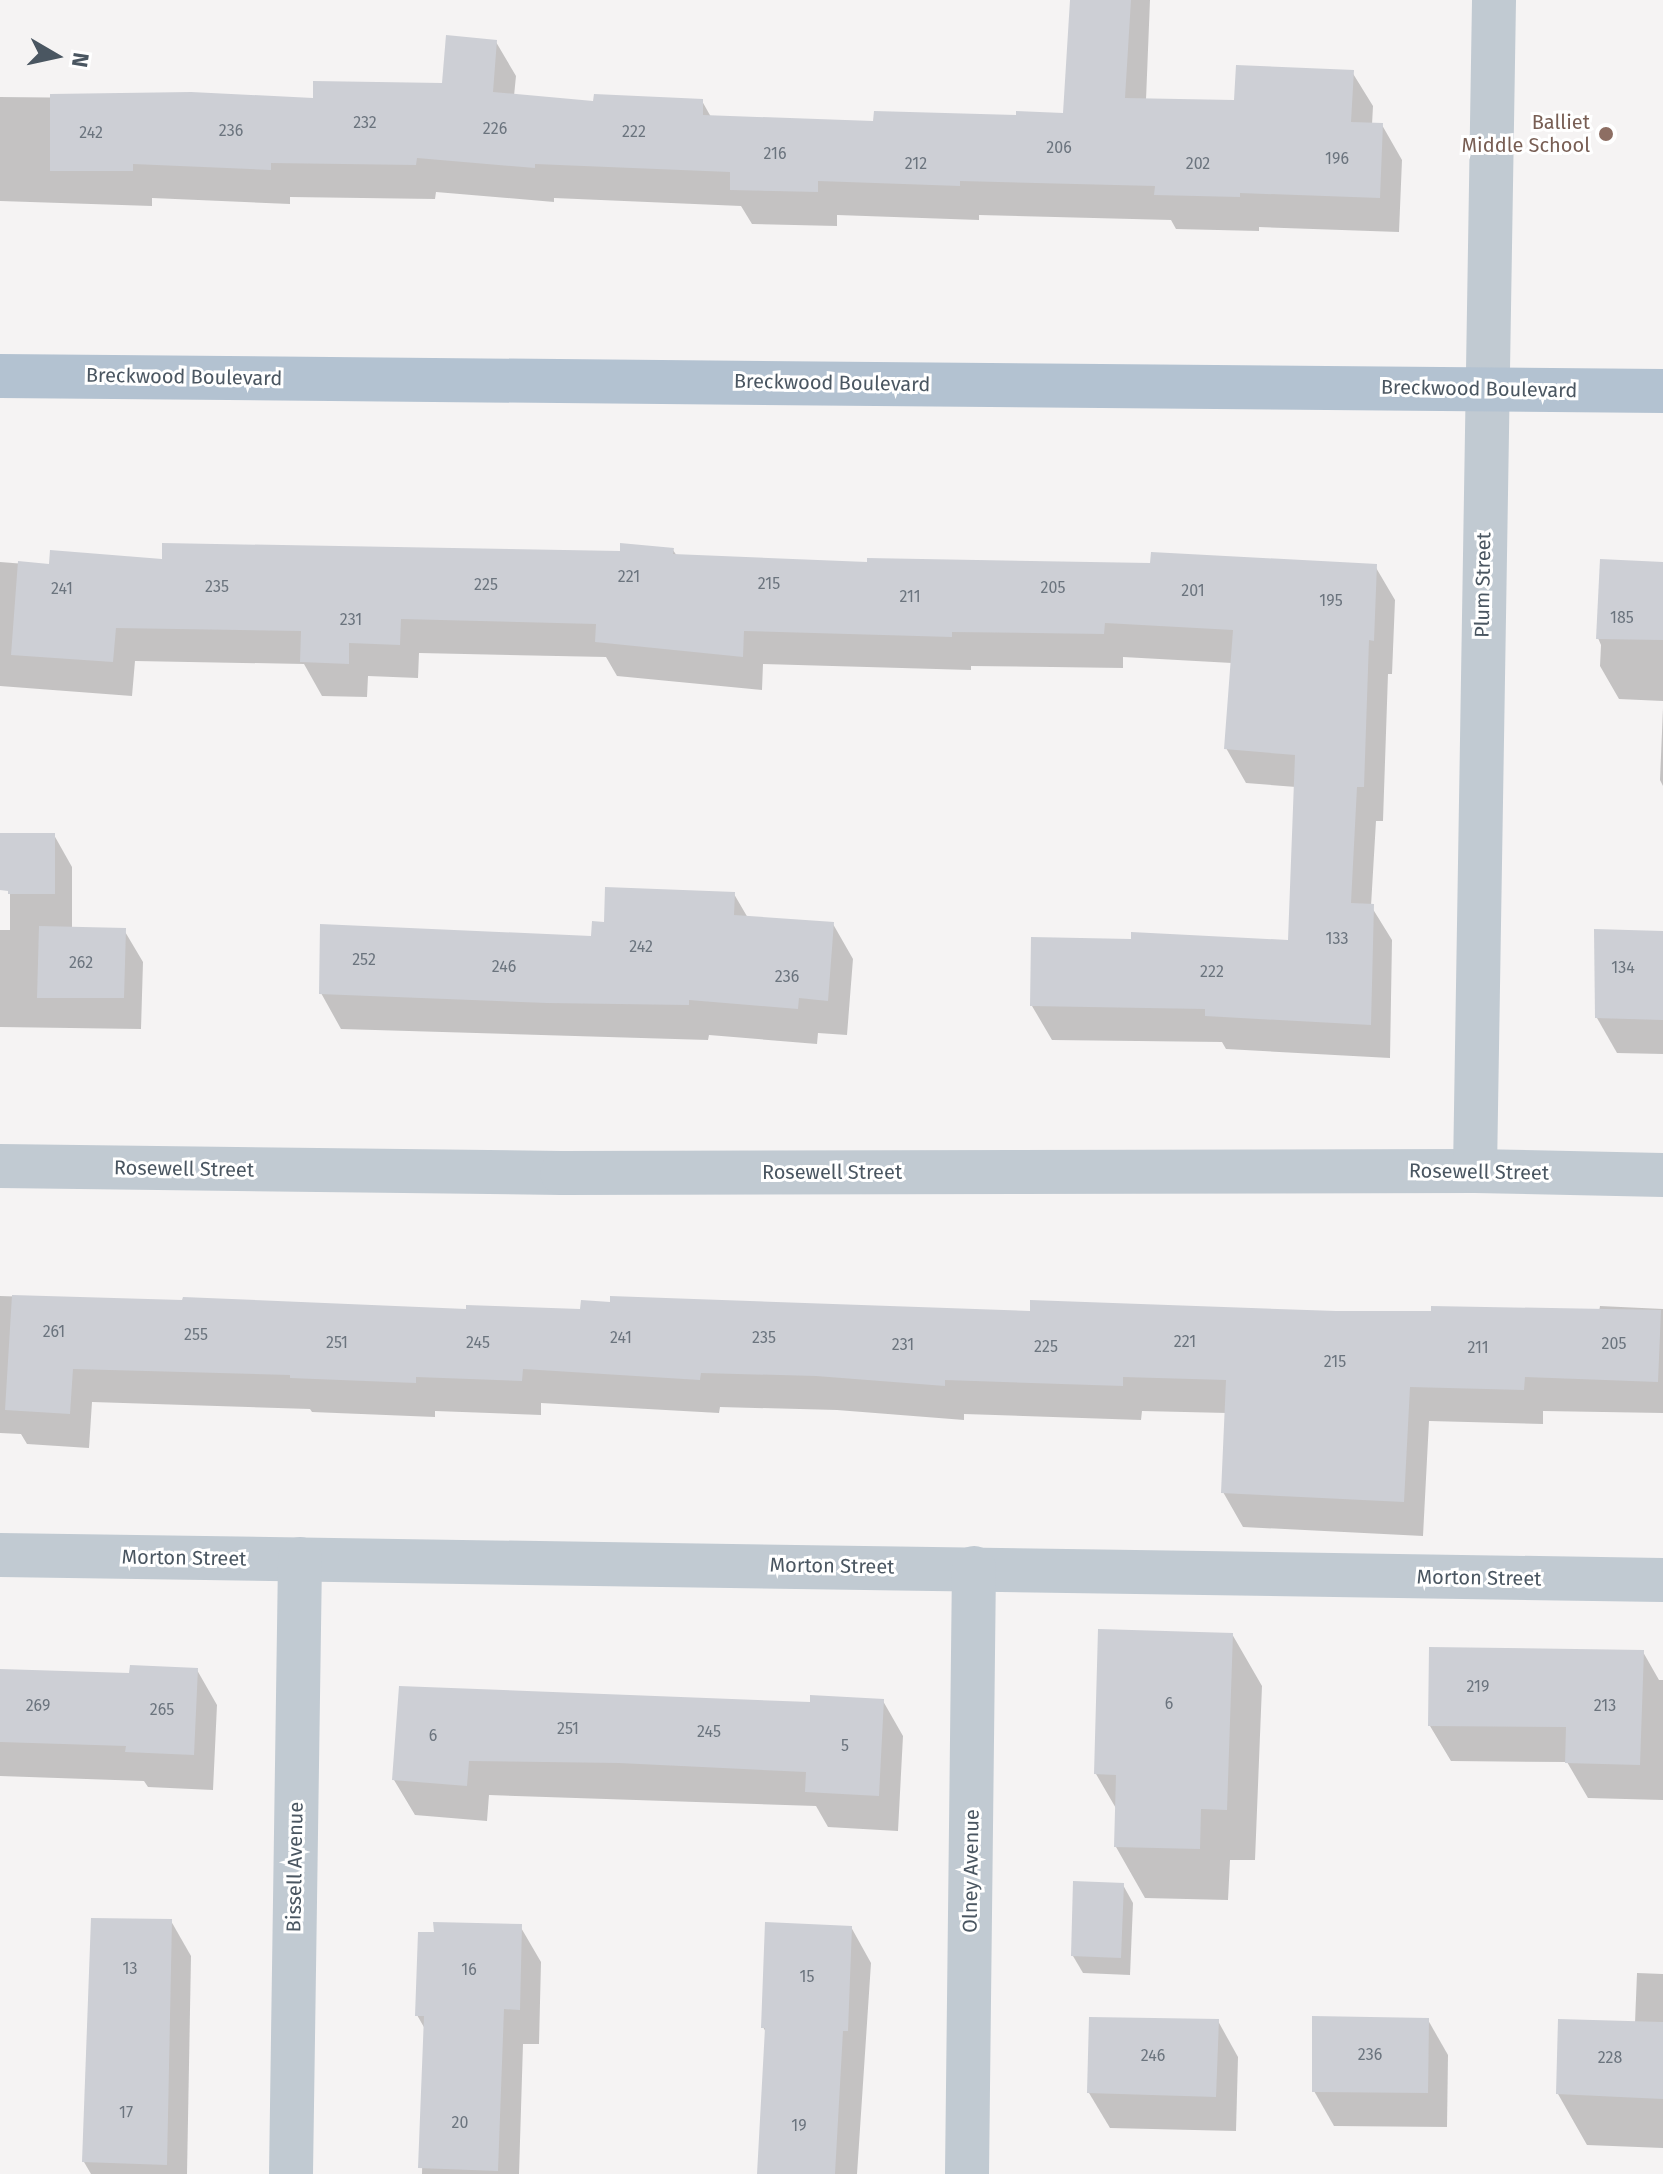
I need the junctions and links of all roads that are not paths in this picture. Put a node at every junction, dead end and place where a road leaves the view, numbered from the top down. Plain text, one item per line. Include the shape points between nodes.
1 (1494, 0) edge
2 (0, 376) edge
3 (1487, 389) junction
4 (1663, 391) edge
5 (0, 1166) edge
6 (1475, 1171) junction
7 (1663, 1175) edge
8 (0, 1555) edge
9 (300, 1559) junction
10 (974, 1568) junction
11 (1663, 1580) edge
12 (291, 2174) edge
13 (967, 2174) edge

1 - 3 street, Plum Street
2 - 3 main road, Breckwood Boulevard
3 - 4 main road, Breckwood Boulevard
3 - 6 street, Plum Street
5 - 6 street, Rosewell Street via 562,1173
6 - 7 street, Rosewell Street
8 - 9 street, Morton Street
9 - 10 street, Morton Street
9 - 12 street, Bissell Avenue
10 - 11 street, Morton Street
10 - 13 street, Olney Avenue

